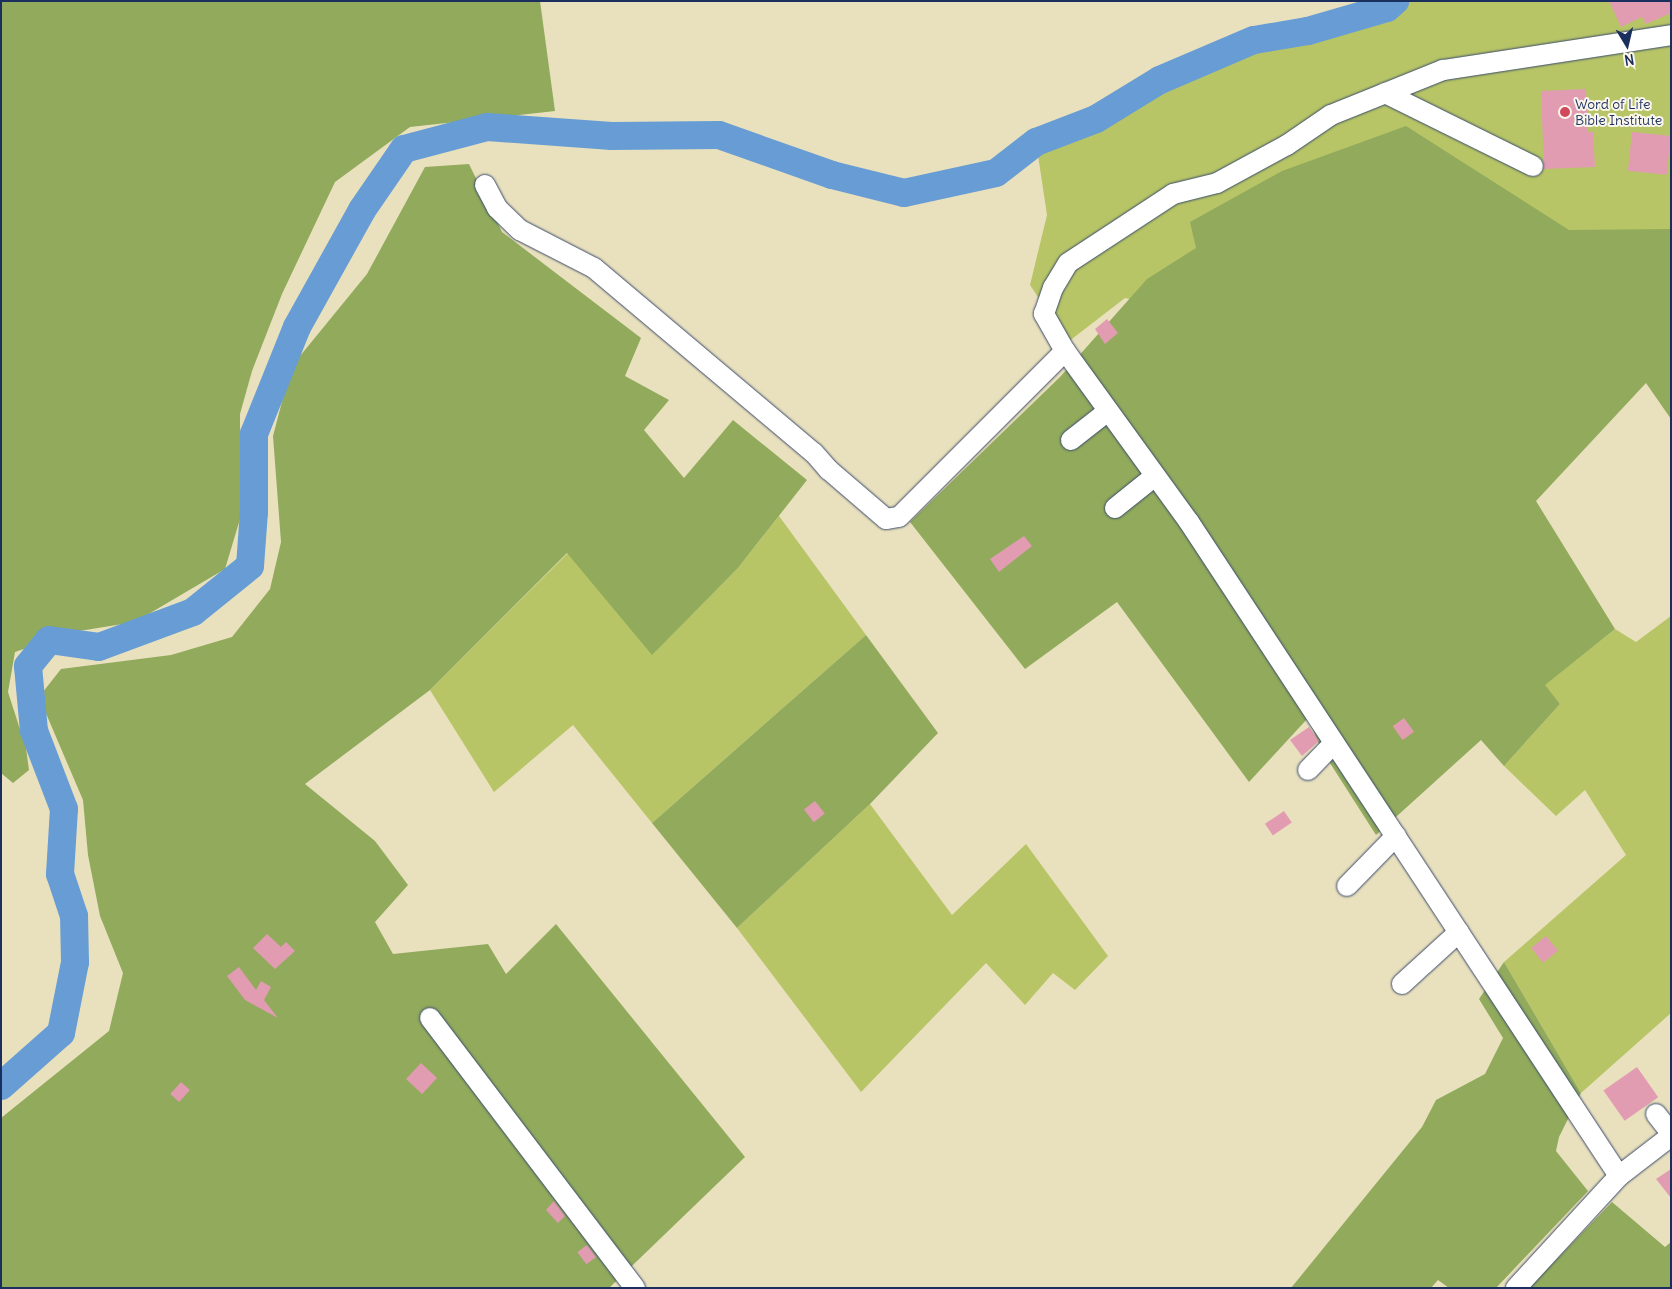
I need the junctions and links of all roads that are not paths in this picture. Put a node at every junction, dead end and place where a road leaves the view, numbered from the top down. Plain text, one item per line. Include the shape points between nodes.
1 (1671, 35) edge
2 (1384, 93) junction
3 (1534, 166) dead end
4 (485, 185) dead end
5 (1065, 351) junction
6 (1108, 411) junction
7 (1071, 440) dead end
8 (1155, 476) junction
9 (1115, 508) dead end
10 (1334, 743) junction
11 (1308, 770) dead end
12 (1396, 836) junction
13 (1347, 886) dead end
14 (1459, 932) junction
15 (1402, 984) dead end
16 (430, 1018) dead end
17 (1656, 1114) dead end
18 (1671, 1135) edge
19 (1619, 1176) junction
20 (635, 1288) edge
21 (1516, 1288) edge

1 - 2 street via 1443,70
2 - 3 street
2 - 5 street via 1331,115 1217,183 1173,194 1068,263 1053,288 1044,314
4 - 5 street via 497,208 520,230 594,268 814,453 886,519 900,517
5 - 6 street
6 - 7 street
6 - 8 street
8 - 9 street
8 - 10 street
10 - 11 street
10 - 12 street
12 - 13 street
12 - 14 street
14 - 15 street
14 - 19 street
16 - 20 street
17 - 18 street
18 - 19 street
19 - 21 street

